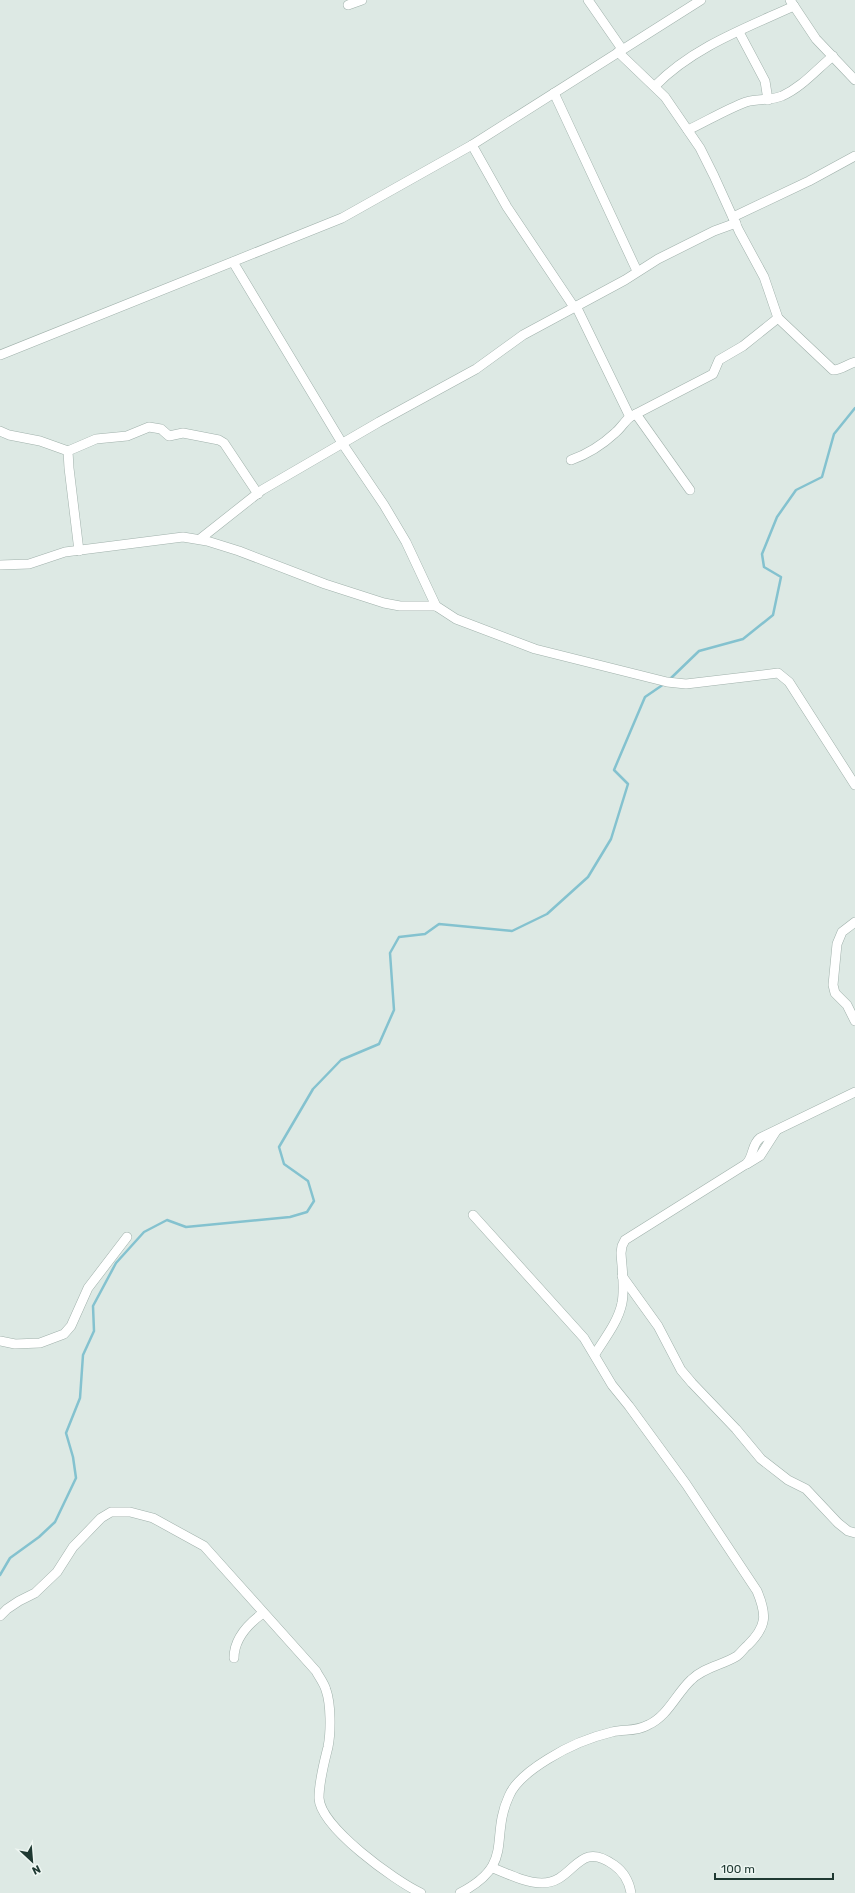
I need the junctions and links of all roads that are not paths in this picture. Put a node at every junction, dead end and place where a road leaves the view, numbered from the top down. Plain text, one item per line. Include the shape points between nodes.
1 (362, 0) edge
2 (588, 0) edge
3 (697, 1) edge
4 (792, 3) edge
5 (348, 5) dead end
6 (739, 32) junction
7 (620, 51) junction
8 (833, 56) junction
9 (855, 80) edge
10 (655, 86) junction
11 (554, 93) junction
12 (768, 100) junction
13 (688, 130) junction
14 (472, 145) junction
15 (855, 156) edge
16 (734, 220) junction
17 (233, 262) junction
18 (637, 272) junction
19 (575, 307) junction
20 (778, 318) junction
21 (0, 355) edge
22 (855, 362) edge
23 (633, 416) junction
24 (0, 431) edge
25 (342, 443) junction
26 (68, 451) junction
27 (571, 460) dead end
28 (690, 490) dead end
29 (258, 494) junction
30 (200, 539) junction
31 (79, 551) junction
32 (0, 565) edge
33 (436, 606) junction
34 (855, 785) edge
35 (855, 922) edge
36 (855, 1021) edge
37 (855, 1092) edge
38 (473, 1216) dead end
39 (127, 1237) dead end
40 (622, 1276) junction
41 (0, 1341) edge
42 (595, 1354) junction
43 (855, 1533) edge
44 (263, 1613) junction
45 (0, 1616) edge
46 (234, 1658) dead end
47 (492, 1868) junction
48 (421, 1893) edge
49 (460, 1893) edge
50 (631, 1893) edge

1 - 5 street
2 - 7 street
3 - 7 street
4 - 6 street
4 - 8 street via 816,39
6 - 10 street via 685,60
6 - 12 street via 765,81
7 - 10 street
7 - 11 street
8 - 9 street
8 - 12 street via 793,90
10 - 13 street
11 - 14 street
11 - 18 street
12 - 13 street via 756,99 746,102
13 - 16 street via 714,176
14 - 17 street via 342,218
14 - 19 street via 507,207
15 - 16 street
16 - 18 street
16 - 20 street via 764,277
17 - 21 street
17 - 25 street
18 - 19 street
19 - 23 street
19 - 25 street via 523,335 476,370
20 - 22 street via 833,370
20 - 23 street via 743,346 719,360 714,374
23 - 27 street via 591,452
23 - 28 street
24 - 26 street
25 - 29 street
25 - 33 street via 406,542
26 - 29 street via 96,439 127,436 153,427 161,429 169,436 183,433 218,440 224,443
26 - 31 street
29 - 30 street
30 - 31 street via 183,537
30 - 33 street via 239,550 325,584 384,603 400,606
31 - 32 street via 64,552 29,564
33 - 34 street via 456,619 535,649 667,682 693,683 778,673 789,682
35 - 36 street via 842,932 837,944 833,985 835,993 847,1005
37 - 40 street via 756,1141 746,1164 625,1240 621,1253
38 - 42 street via 584,1338
39 - 41 street via 88,1288 71,1326 64,1334 40,1343 15,1344
40 - 42 street via 622,1302 618,1314
40 - 43 street via 658,1326 681,1370 692,1383 761,1459 806,1490 838,1523
42 - 47 street via 612,1384 686,1484 757,1591 763,1605 764,1618 759,1635 737,1656 692,1679 664,1714 649,1725 633,1731 614,1731 573,1746 548,1758 521,1780 509,1795 504,1810 497,1858
44 - 45 street via 204,1546 153,1518 130,1512 111,1512 87,1532 73,1547 57,1572 40,1588
44 - 46 street via 246,1627 237,1642
44 - 48 street via 316,1671 326,1689 329,1713 328,1745 319,1798 328,1819 380,1868
47 - 49 street
47 - 50 street via 544,1883 557,1879 585,1857 593,1855 606,1859 623,1872 630,1884

